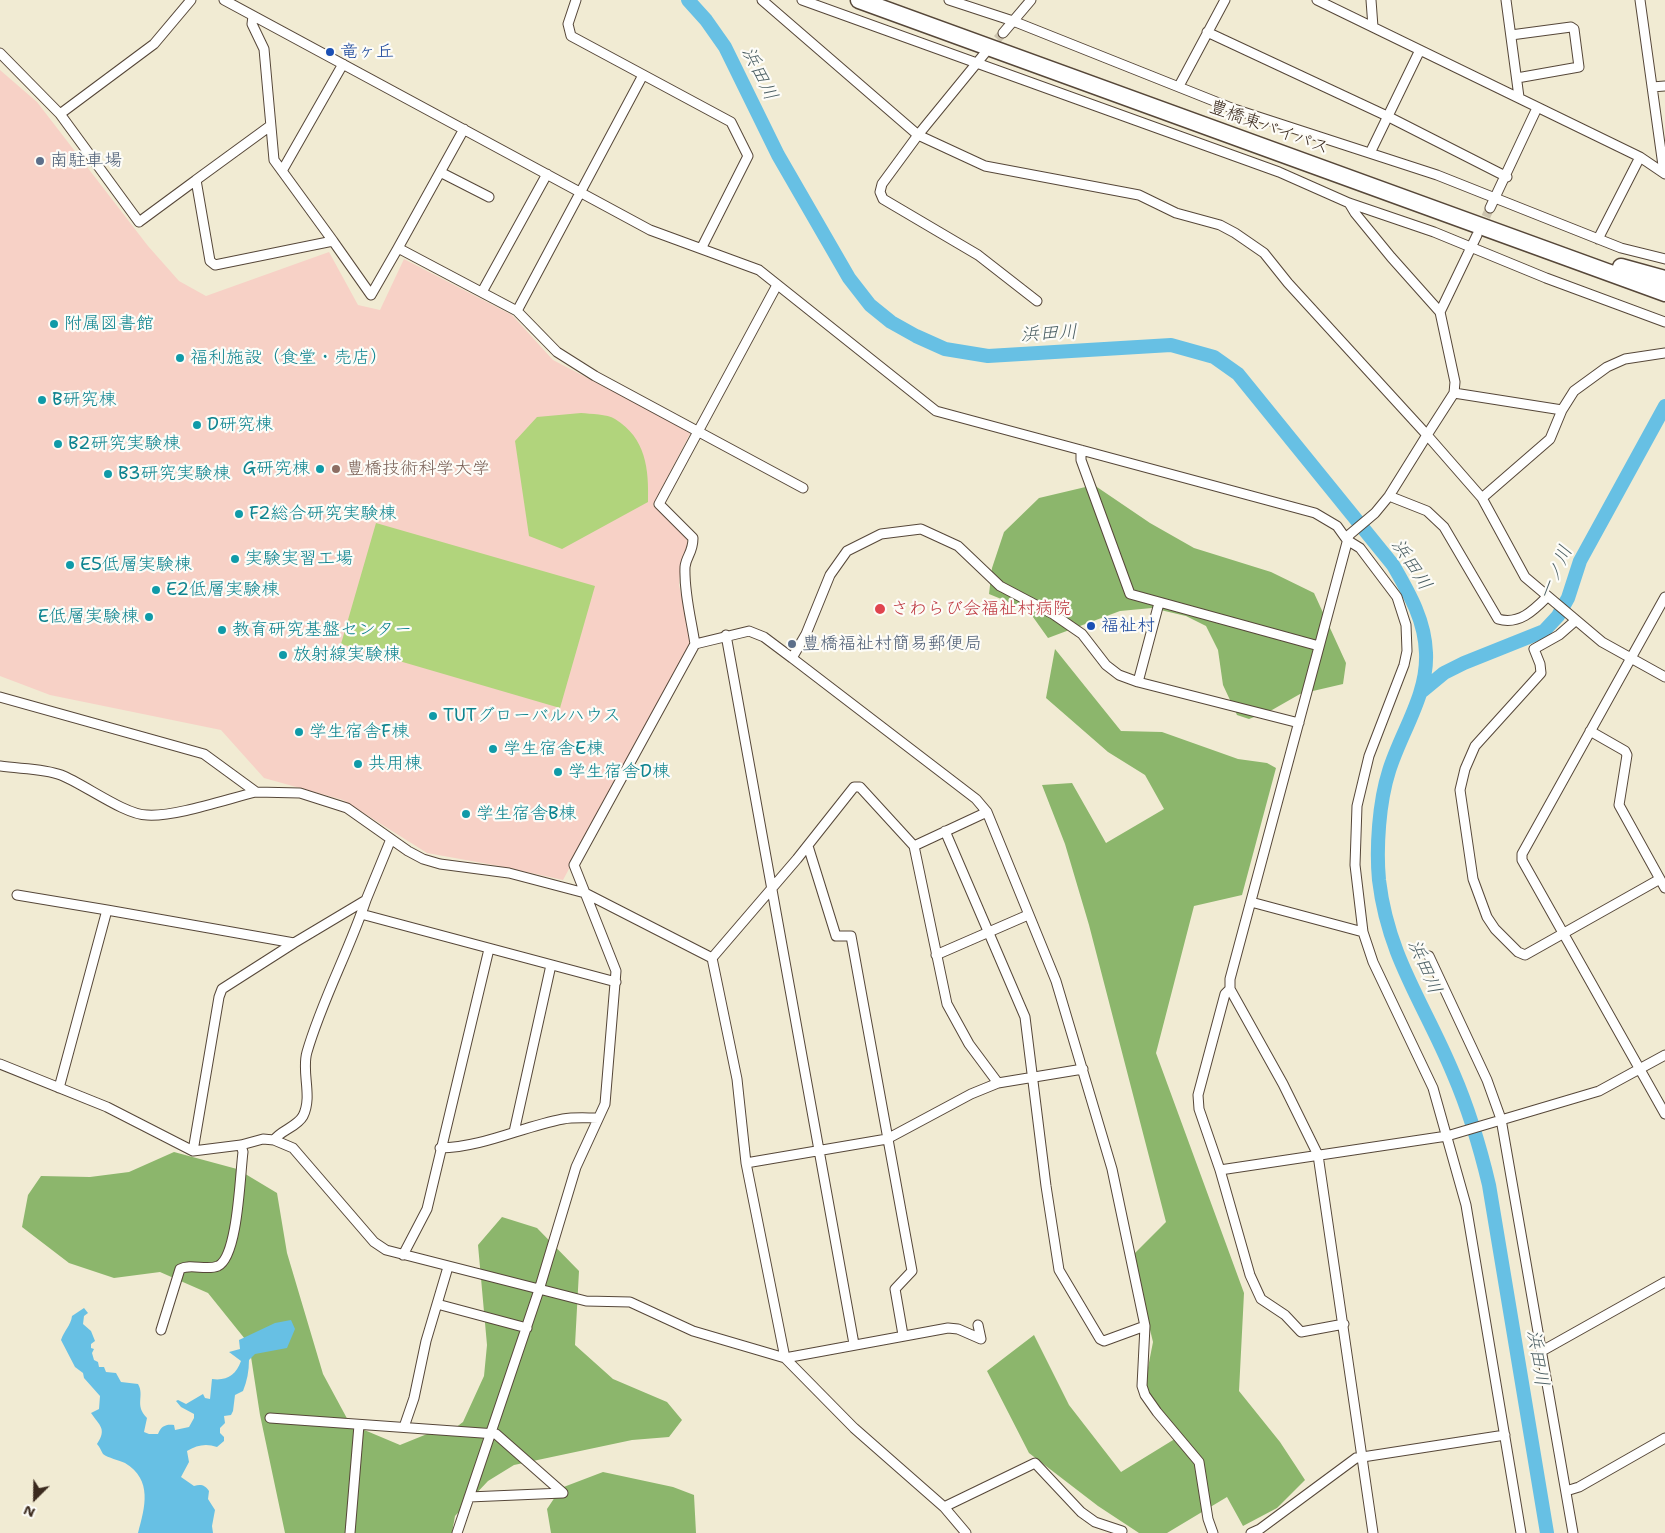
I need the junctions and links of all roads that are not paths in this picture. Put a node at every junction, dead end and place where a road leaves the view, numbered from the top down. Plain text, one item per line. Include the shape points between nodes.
1 (191, 0) edge
2 (224, 0) edge
3 (576, 0) edge
4 (762, 0) edge
5 (802, 0) edge
6 (859, 0) edge
7 (949, 0) edge
8 (1031, 0) edge
9 (1225, 0) edge
10 (1317, 0) edge
11 (1371, 0) edge
12 (1506, 0) edge
13 (1640, 0) edge
14 (253, 16) junction
15 (1014, 21) junction
16 (1373, 27) junction
17 (1207, 32) junction
18 (1003, 33) tunnel mouth
19 (1511, 35) junction
20 (1420, 50) junction
21 (0, 53) edge
22 (985, 53) tunnel mouth
23 (344, 64) junction
24 (976, 64) junction
25 (643, 75) junction
26 (1517, 78) junction
27 (1179, 86) junction
28 (1665, 86) edge
29 (1652, 87) junction
30 (1519, 97) junction
31 (1537, 108) junction
32 (60, 114) junction
33 (1387, 116) junction
34 (270, 126) junction
35 (1661, 127) edge
36 (464, 129) junction
37 (918, 135) junction
38 (1370, 153) junction
39 (1640, 157) junction
40 (282, 171) junction
41 (440, 172) junction
42 (547, 174) junction
43 (1665, 174) edge
44 (1506, 177) junction
45 (196, 180) junction
46 (580, 192) junction
47 (489, 197) dead end
48 (1495, 197) junction
49 (1349, 203) junction
50 (1490, 208) tunnel mouth
51 (1477, 231) junction
52 (1598, 239) junction
53 (332, 241) junction
54 (1471, 246) junction
55 (702, 247) junction
56 (398, 248) junction
57 (1665, 259) edge
58 (777, 285) junction
59 (1664, 290) edge
60 (482, 292) junction
61 (1037, 302) dead end
62 (517, 311) junction
63 (1440, 312) junction
64 (1665, 322) edge
65 (1665, 353) edge
66 (1454, 392) junction
67 (1562, 410) junction
68 (698, 431) junction
69 (1427, 435) junction
70 (1081, 450) junction
71 (803, 488) dead end
72 (1389, 496) junction
73 (1482, 498) junction
74 (1348, 538) junction
75 (1665, 597) edge
76 (1549, 598) junction
77 (1159, 603) junction
78 (1575, 620) junction
79 (726, 635) junction
80 (696, 644) junction
81 (1319, 646) junction
82 (792, 658) junction
83 (1631, 658) junction
84 (1665, 677) edge
85 (1138, 682) junction
86 (0, 697) edge
87 (1299, 723) junction
88 (1590, 731) junction
89 (0, 766) edge
90 (256, 792) junction
91 (987, 812) junction
92 (945, 831) junction
93 (391, 839) junction
94 (808, 846) junction
95 (914, 846) junction
96 (1660, 879) junction
97 (773, 886) junction
98 (1665, 888) edge
99 (585, 893) junction
100 (17, 895) dead end
101 (366, 900) junction
102 (1251, 902) junction
103 (107, 910) junction
104 (361, 914) junction
105 (1028, 915) junction
106 (990, 932) junction
107 (1364, 932) junction
108 (1563, 933) junction
109 (294, 943) junction
110 (489, 949) junction
111 (936, 955) junction
112 (1429, 956) dead end
113 (712, 958) junction
114 (551, 965) junction
115 (616, 982) junction
116 (1230, 989) junction
117 (1665, 1055) edge
118 (0, 1064) edge
119 (1083, 1069) junction
120 (1640, 1069) junction
121 (1031, 1078) junction
122 (998, 1083) junction
123 (60, 1088) junction
124 (1665, 1114) edge
125 (598, 1118) junction
126 (1499, 1120) junction
127 (514, 1132) junction
128 (1449, 1135) junction
129 (887, 1139) junction
130 (274, 1140) junction
131 (241, 1145) junction
132 (440, 1148) junction
133 (193, 1151) junction
134 (818, 1151) junction
135 (1318, 1155) junction
136 (746, 1163) junction
137 (1220, 1170) junction
138 (403, 1255) junction
139 (448, 1267) junction
140 (1665, 1282) edge
141 (539, 1290) junction
142 (437, 1304) junction
143 (1344, 1324) junction
144 (978, 1325) dead end
145 (1145, 1326) junction
146 (527, 1328) junction
147 (161, 1330) dead end
148 (903, 1335) junction
149 (854, 1344) junction
150 (1542, 1351) junction
151 (785, 1358) junction
152 (270, 1418) dead end
153 (359, 1425) junction
154 (404, 1427) junction
155 (492, 1434) junction
156 (1505, 1435) junction
157 (1665, 1438) edge
158 (1364, 1458) junction
159 (1566, 1491) junction
160 (469, 1497) junction
161 (944, 1507) junction
162 (1123, 1532) edge
163 (350, 1533) edge
164 (457, 1533) edge
165 (966, 1533) edge
166 (1213, 1533) edge
167 (1251, 1533) edge
168 (1373, 1533) edge
169 (1521, 1533) edge
170 (1573, 1533) edge

1 - 32 street via 154,44
2 - 14 street
3 - 25 street via 568,24 571,36
4 - 37 street
5 - 24 street
6 - 51 highway, 豊橋東バイパス
7 - 15 street
8 - 15 street
9 - 17 street
10 - 16 street
11 - 16 street
12 - 19 street
13 - 29 street
14 - 23 street
14 - 34 street via 252,24 264,49
15 - 18 street
15 - 27 street
16 - 20 street
17 - 27 street
17 - 33 street
19 - 26 street
19 - 26 street via 1571,27 1580,67
20 - 30 street
20 - 33 street
21 - 32 street
22 - 24 street
23 - 36 street
23 - 40 street
24 - 37 street
24 - 49 street via 1279,172
25 - 46 street
25 - 55 street via 730,122 748,156
26 - 30 street
27 - 38 street via 1234,109
28 - 29 street
29 - 35 street
30 - 31 street
31 - 39 street
31 - 44 street
32 - 45 street via 139,222
33 - 38 street
33 - 44 street
34 - 40 street via 274,160
34 - 45 street
35 - 43 street
36 - 41 street
36 - 42 street
37 - 61 street via 882,184 880,192 883,199 978,255
37 - 69 street via 985,166 1139,195 1176,213 1220,225 1235,233 1264,253
38 - 48 street
39 - 43 street
39 - 52 street
40 - 53 street
41 - 47 street
41 - 56 street
42 - 46 street
42 - 60 street
44 - 48 street
45 - 53 street via 210,261 215,265
46 - 55 street via 650,230
46 - 62 street
48 - 50 street
48 - 52 street
49 - 54 street
49 - 63 street
51 - 54 street
51 - 59 highway, 豊橋東バイパス
52 - 57 street
53 - 56 street via 371,296
54 - 63 street
54 - 64 street
55 - 58 street via 759,270
56 - 60 street
58 - 68 street
58 - 70 street via 936,411
60 - 62 street
62 - 68 street via 557,352
63 - 66 street via 1448,342
65 - 67 street via 1625,358 1606,367 1574,391
66 - 67 street
66 - 69 street
67 - 73 street via 1550,439
68 - 71 street
68 - 80 street via 659,504 693,538 693,550 685,563 685,587
69 - 72 street
69 - 73 street
70 - 74 street via 1315,514 1336,526
70 - 77 street via 1080,460 1130,594
72 - 74 street
72 - 76 street via 1427,511 1444,528 1498,618 1518,620
73 - 76 street via 1525,577
74 - 81 street
74 - 107 street via 1360,548 1397,597 1406,625 1404,665 1369,756 1357,806 1355,865
75 - 83 street
76 - 78 street
77 - 81 street
77 - 85 street
78 - 83 street via 1602,642
78 - 108 street via 1559,635 1534,649 1541,673 1475,746 1460,790 1473,879 1495,929 1525,955
79 - 80 street
79 - 82 street via 750,631 764,636
79 - 97 street
80 - 99 street via 574,865
81 - 87 street
82 - 85 street via 806,634 830,575 848,551 881,534 920,529 958,546 1000,586 1053,614 1082,634 1106,665 1119,675
82 - 91 street via 976,799
83 - 84 street
83 - 88 street
85 - 87 street
86 - 90 street via 204,754
87 - 102 street
88 - 96 street via 1627,755 1619,805
88 - 108 street via 1522,854 1522,860
89 - 90 street via 59,774 131,812 146,816
90 - 93 street via 300,792 347,808
91 - 92 street
91 - 105 street
92 - 95 street
92 - 106 street
93 - 99 street via 408,851 432,861 509,873
93 - 101 street
94 - 95 street via 854,788 860,787
94 - 97 street
94 - 129 street via 836,936 851,936
95 - 111 street
96 - 98 street
96 - 108 street
97 - 113 street
97 - 134 street
99 - 113 street
99 - 115 street via 616,971
100 - 103 street
101 - 104 street
101 - 109 street
102 - 107 street
102 - 116 street
103 - 109 street
103 - 123 street
104 - 110 street
104 - 130 street via 306,1055 308,1092 303,1117
105 - 106 street
105 - 119 street via 1056,981
106 - 111 street
106 - 121 street via 1025,1017
107 - 128 street via 1373,962 1433,1088
108 - 120 street
109 - 133 street via 222,989
110 - 114 street
110 - 132 street
111 - 122 street via 947,1004 969,1044
112 - 126 street via 1487,1080
113 - 136 street via 737,1080
114 - 115 street
114 - 127 street
115 - 125 street via 605,1104
116 - 135 street
116 - 137 street via 1225,994 1198,1095 1199,1108
117 - 120 street
118 - 123 street
119 - 121 street
119 - 145 street via 1112,1169
120 - 124 street
120 - 126 street via 1599,1091
121 - 122 street
121 - 145 street via 1059,1270 1100,1339 1104,1341
122 - 129 street
123 - 133 street via 107,1107
125 - 127 street via 564,1118
125 - 141 street via 576,1167
126 - 128 street
126 - 150 street
127 - 132 street via 488,1142
128 - 135 street
128 - 156 street via 1466,1205
129 - 134 street
129 - 148 street via 912,1271 894,1289
130 - 131 street
130 - 138 street via 293,1148 374,1242
131 - 133 street
131 - 147 street via 243,1152 232,1244 224,1261 217,1267 185,1266 180,1269
132 - 138 street via 427,1209
134 - 136 street
134 - 149 street
135 - 137 street
135 - 143 street
136 - 151 street
137 - 143 street via 1250,1275 1261,1299 1285,1314 1301,1332
138 - 139 street
139 - 141 street
139 - 142 street
140 - 150 street
141 - 146 street
141 - 151 street via 586,1301 630,1302 693,1332
142 - 146 street
142 - 154 street
143 - 158 street
144 - 148 street via 981,1339 948,1328
145 - 166 street via 1142,1386 1157,1412 1199,1462
146 - 155 street
148 - 149 street
149 - 151 street
150 - 159 street
151 - 161 street via 854,1428
152 - 153 street
153 - 154 street
153 - 163 street
154 - 155 street
155 - 160 street
155 - 160 street via 496,1434 563,1493
156 - 158 street
156 - 169 street
157 - 159 street via 1579,1487
158 - 167 street via 1356,1458
158 - 168 street
159 - 170 street
160 - 164 street
161 - 162 street via 1035,1463 1081,1512 1095,1522
161 - 165 street

